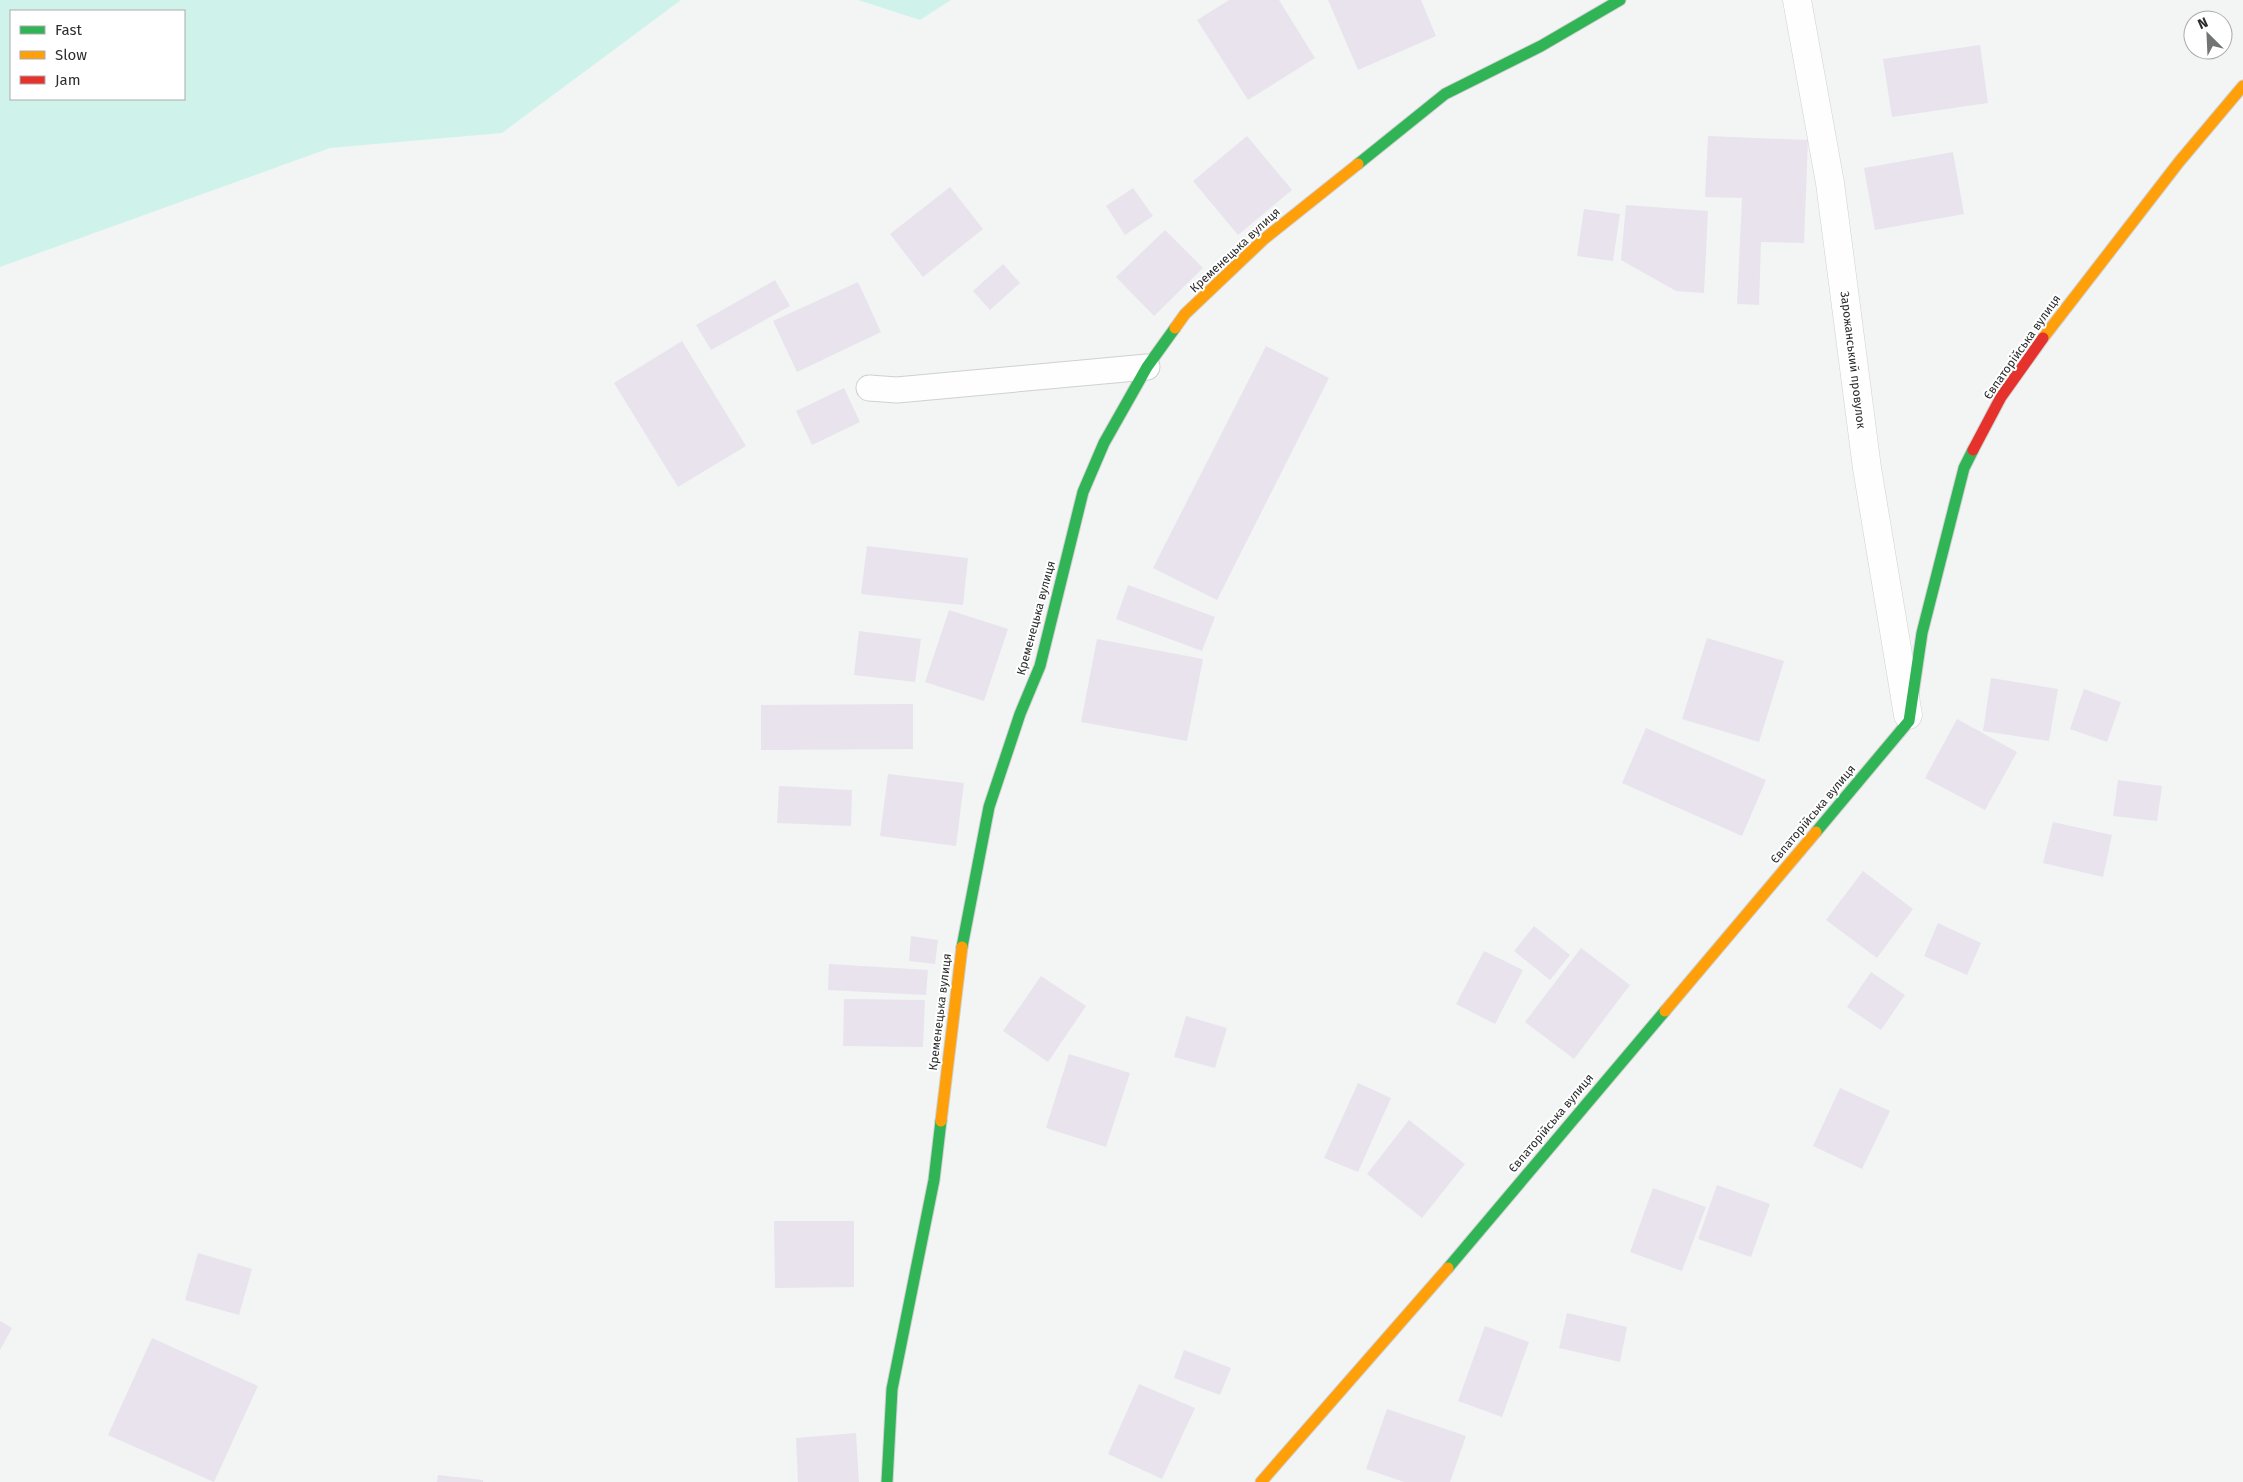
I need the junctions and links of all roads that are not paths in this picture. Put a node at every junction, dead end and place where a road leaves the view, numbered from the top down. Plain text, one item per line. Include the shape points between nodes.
1 (1620, 0) edge
2 (1797, 0) edge
3 (2243, 86) edge
4 (1147, 367) junction
5 (869, 388) dead end
6 (1909, 721) junction
7 (887, 1482) edge
8 (1261, 1482) edge

1 - 4 street, Кременецька вулиця via 1437,100 1264,239 1185,314
2 - 6 street, Зарожанський провулок via 1830,183 1867,468
3 - 6 street, Євпаторійська вулиця via 2143,209 2001,397 1964,468 1922,633
4 - 5 lane via 897,390
4 - 7 street, Кременецька вулиця via 1104,442 1083,492 1040,666 989,807 963,939 934,1180 892,1389
6 - 8 street, Євпаторійська вулиця via 1424,1296

